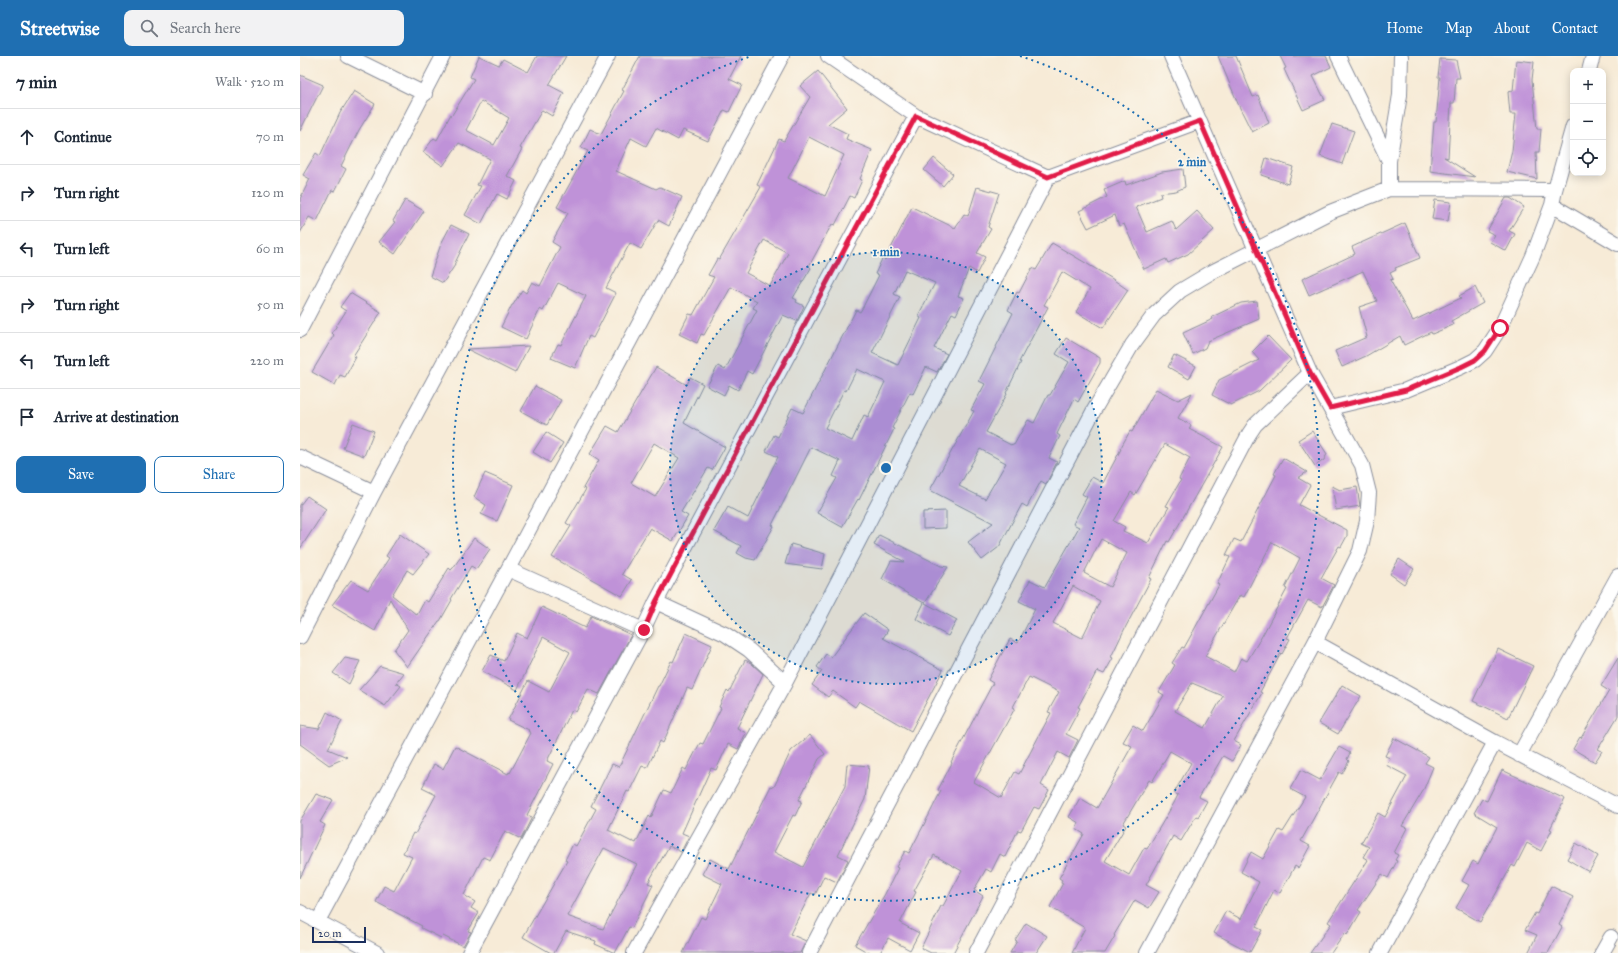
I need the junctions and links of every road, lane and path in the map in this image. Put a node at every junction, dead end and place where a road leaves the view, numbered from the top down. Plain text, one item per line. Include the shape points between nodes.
1 (348, 56) edge
2 (443, 56) edge
3 (608, 56) edge
4 (782, 56) edge
5 (828, 56) edge
6 (1171, 56) edge
7 (1338, 56) edge
8 (1402, 56) edge
9 (1593, 56) edge
10 (1590, 68) edge
11 (425, 94) junction
12 (916, 116) junction
13 (1200, 121) junction
14 (1570, 137) edge
15 (1389, 161) junction
16 (1048, 177) junction
17 (1389, 189) junction
18 (1555, 190) junction
19 (1552, 205) junction
20 (1618, 244) edge
21 (1256, 250) junction
22 (300, 330) edge
23 (1310, 373) junction
24 (1330, 408) junction
25 (300, 457) edge
26 (374, 492) junction
27 (508, 569) junction
28 (1618, 576) edge
29 (656, 602) junction
30 (644, 630) junction
31 (300, 637) edge
32 (1315, 642) junction
33 (785, 683) junction
34 (1495, 742) junction
35 (1519, 754) junction
36 (1618, 806) edge
37 (300, 912) edge
38 (318, 921) junction
39 (1611, 937) dead end
40 (377, 953) edge
41 (469, 953) edge
42 (634, 953) edge
43 (809, 953) edge
44 (976, 953) edge
45 (1148, 953) edge
46 (1380, 953) edge
47 (1602, 953) edge

1 - 11 street
2 - 11 street
3 - 26 street
4 - 27 street
5 - 12 street
6 - 13 street
7 - 15 street
8 - 15 street via 1400,95
9 - 10 street
11 - 22 street
12 - 16 street
12 - 29 street
13 - 16 street
13 - 21 street
14 - 18 street
15 - 17 street
16 - 33 street
17 - 18 street
17 - 21 street via 1330,212
18 - 19 street
19 - 20 street
19 - 24 street via 1518,290 1485,351 1461,367 1406,390
21 - 23 street
21 - 43 street via 1180,291 1154,315 1132,344 1091,416
23 - 24 street
23 - 44 street via 1249,434
24 - 32 street via 1362,465 1369,494 1367,521 1360,551
25 - 26 street
26 - 31 street
27 - 30 street
27 - 38 street
28 - 35 street
29 - 30 street
29 - 33 street via 724,634 750,650
30 - 41 street
32 - 34 street
32 - 45 street
33 - 42 street
34 - 35 street
34 - 46 street
35 - 36 street
37 - 38 street
38 - 40 street
39 - 47 street

